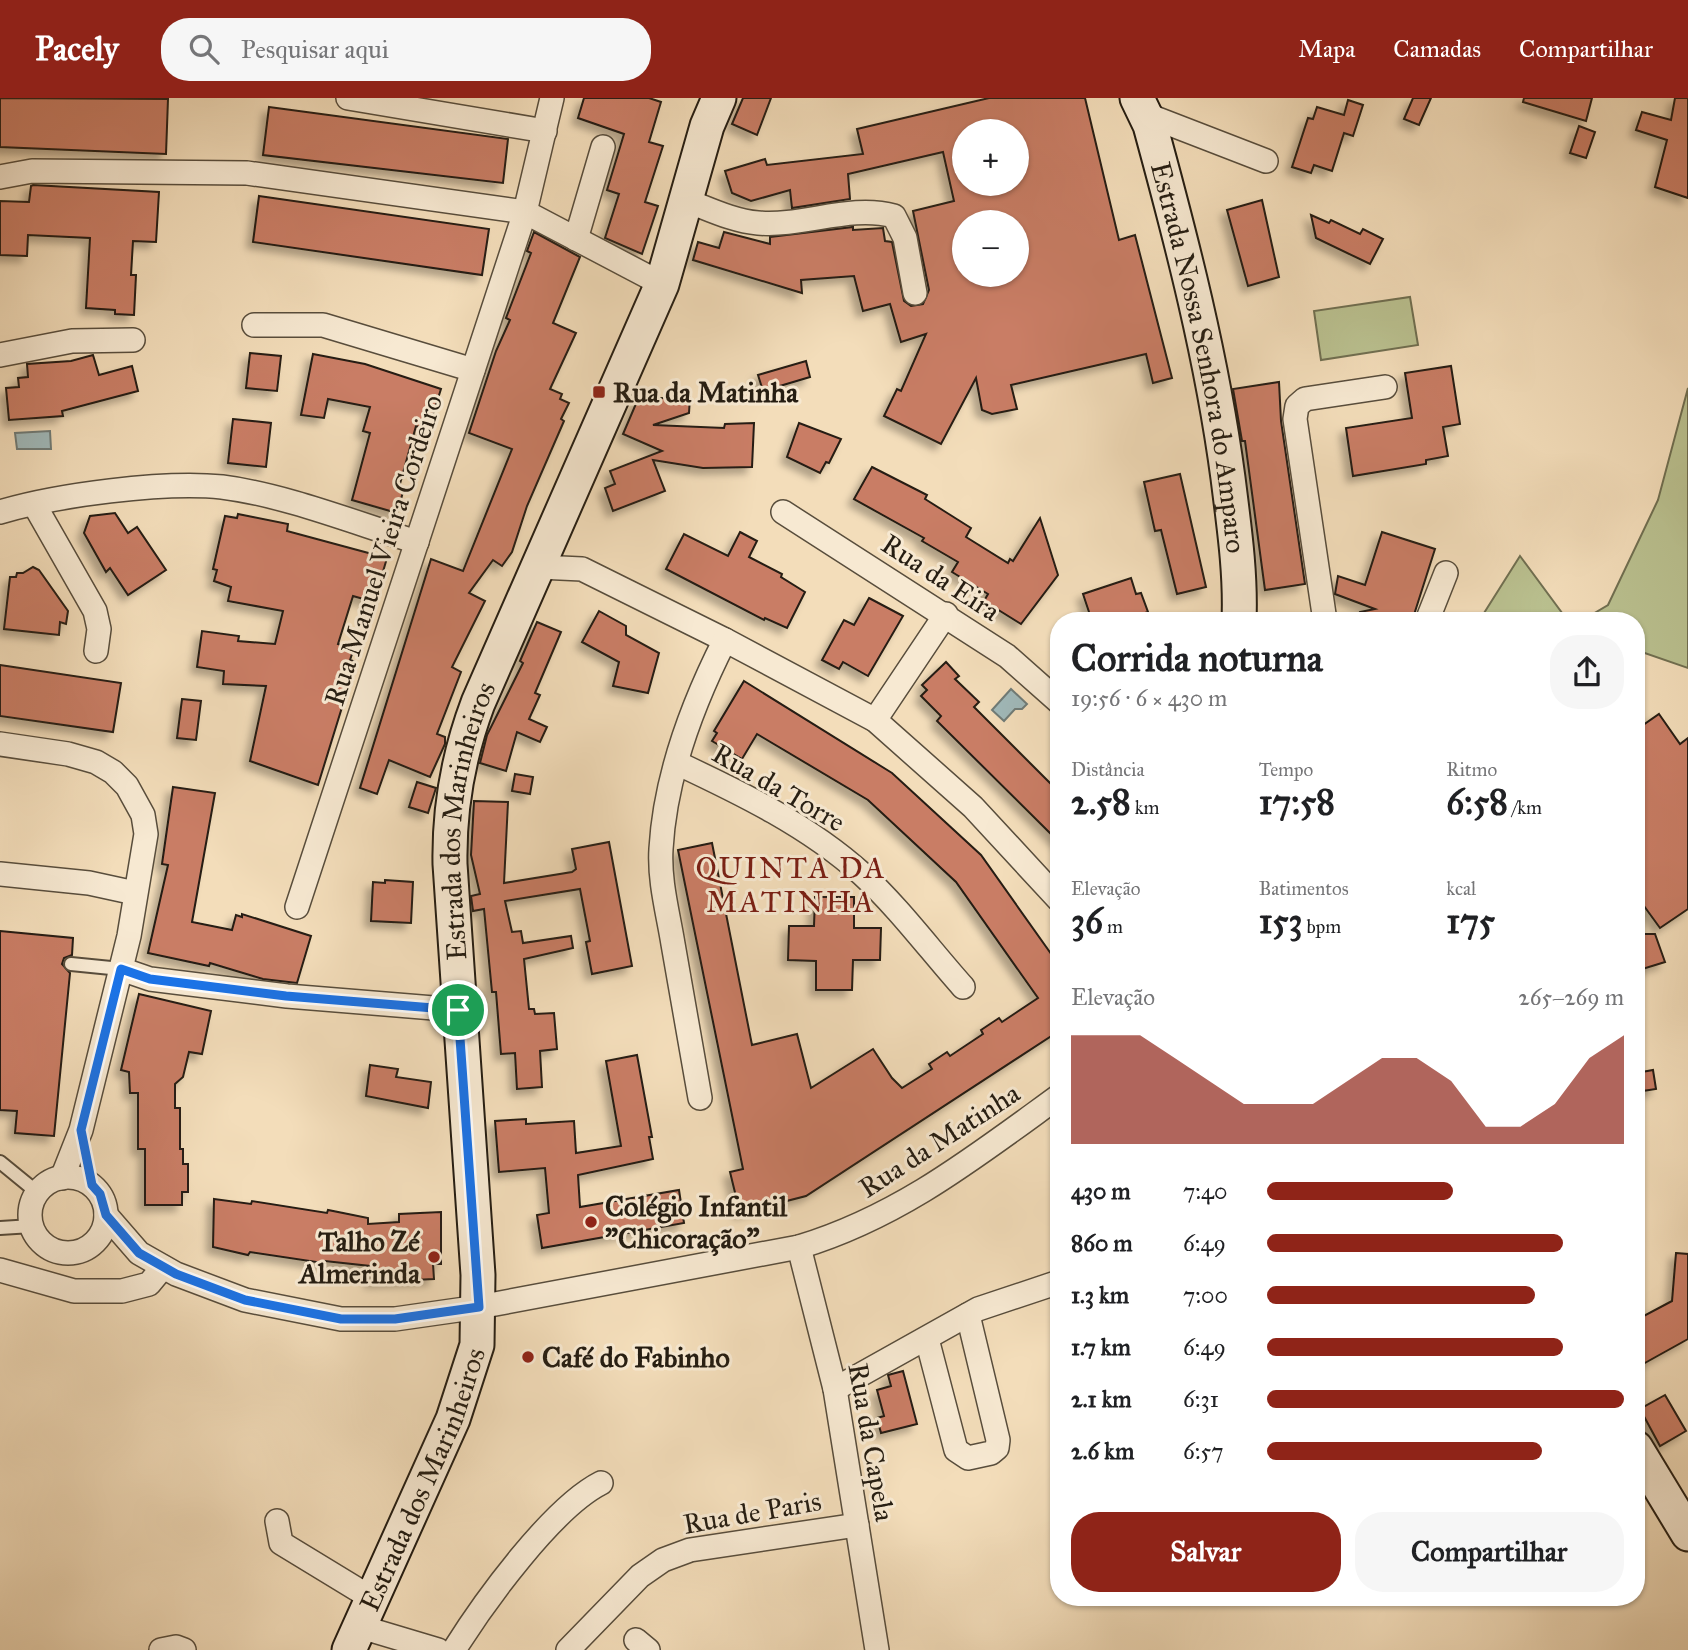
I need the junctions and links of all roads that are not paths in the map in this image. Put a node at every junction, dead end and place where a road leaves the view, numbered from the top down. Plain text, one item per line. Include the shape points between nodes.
1 (348, 98) edge
2 (552, 98) edge
3 (719, 98) edge
4 (1142, 107) edge
5 (545, 131) junction
6 (603, 147) dead end
7 (1266, 161) dead end
8 (0, 177) edge
9 (685, 200) junction
10 (525, 212) junction
11 (576, 239) junction
12 (662, 284) junction
13 (915, 293) dead end
14 (254, 325) dead end
15 (133, 340) dead end
16 (0, 355) edge
17 (473, 370) junction
18 (1385, 387) dead end
19 (34, 504) junction
20 (0, 512) edge
21 (783, 512) dead end
22 (553, 534) junction
23 (416, 542) junction
24 (539, 567) junction
25 (582, 569) junction
26 (1446, 573) dead end
27 (1239, 612) edge
28 (1324, 612) edge
29 (1431, 612) edge
30 (946, 614) junction
31 (724, 640) junction
32 (96, 651) dead end
33 (1050, 694) edge
34 (875, 720) junction
35 (0, 744) edge
36 (677, 763) junction
37 (0, 874) edge
38 (1050, 890) edge
39 (135, 893) junction
40 (298, 907) dead end
41 (71, 964) dead end
42 (121, 969) junction
43 (963, 986) dead end
44 (458, 1010) junction
45 (700, 1098) dead end
46 (1050, 1102) edge
47 (81, 1130) junction
48 (0, 1161) edge
49 (62, 1178) junction
50 (92, 1185) junction
51 (38, 1193) junction
52 (106, 1215) junction
53 (32, 1226) junction
54 (0, 1228) edge
55 (799, 1247) junction
56 (88, 1248) junction
57 (139, 1253) junction
58 (163, 1267) junction
59 (0, 1270) edge
60 (1050, 1285) edge
61 (479, 1307) junction
62 (968, 1315) junction
63 (927, 1339) junction
64 (835, 1389) junction
65 (1645, 1462) edge
66 (601, 1483) dead end
67 (277, 1521) dead end
68 (857, 1525) junction
69 (1687, 1529) edge
70 (361, 1625) edge
71 (161, 1650) edge
72 (184, 1650) edge
73 (438, 1650) edge
74 (454, 1650) edge
75 (568, 1650) edge
76 (877, 1650) edge

1 - 5 street
2 - 5 street, Rua Manuel Vieira Cordeiro
3 - 9 street, Estrada dos Marinheiros
4 - 7 street
4 - 27 street, Estrada Nossa Senhora do Amparo via 1199,310 1239,560
5 - 10 street, Rua Manuel Vieira Cordeiro
6 - 11 street
8 - 10 street via 32,171 247,173
9 - 12 street, Estrada dos Marinheiros
9 - 13 street via 760,223 871,213 894,216 905,239
10 - 11 street
10 - 17 street, Rua Manuel Vieira Cordeiro
11 - 12 street
12 - 22 street, Estrada dos Marinheiros
14 - 17 street via 323,325
15 - 16 street via 72,341
17 - 23 street, Rua Manuel Vieira Cordeiro
18 - 28 street via 1305,399 1297,406 1295,419
19 - 20 street
19 - 23 street via 136,489 222,488
19 - 32 street via 96,611
21 - 30 street, Rua da Eira
22 - 24 street, Estrada dos Marinheiros
22 - 25 street
23 - 40 street, Rua Manuel Vieira Cordeiro
24 - 25 street
24 - 44 street, Estrada dos Marinheiros via 478,703 455,787 450,864
25 - 31 street
26 - 29 street
30 - 33 street, Rua da Eira via 1007,656
30 - 34 street
31 - 34 street
31 - 36 street via 701,688
34 - 38 street via 973,807
35 - 39 street via 96,762 128,786 143,815 146,834
36 - 43 street, Rua da Torre via 776,814 863,875
36 - 45 street via 661,850 663,888
37 - 39 street
39 - 42 street
41 - 42 lane
42 - 44 street via 150,979 286,996
42 - 47 street
44 - 61 street, Estrada dos Marinheiros
46 - 55 street, Rua da Matinha via 899,1207
47 - 49 street
47 - 50 street
48 - 51 lane
49 - 50 street
49 - 51 street
50 - 52 street
51 - 53 street via 30,1215
52 - 56 street via 102,1234
52 - 57 street
53 - 54 lane
53 - 56 street via 44,1245 55,1251
55 - 61 street, Rua da Matinha
55 - 64 street, Rua da Capela
56 - 57 street
57 - 58 street, Rua da Matinha
58 - 59 street via 149,1284 122,1291 74,1291
58 - 61 street, Rua da Matinha via 245,1300 341,1319 395,1319
60 - 62 street
61 - 70 street, Estrada dos Marinheiros via 477,1345 465,1387
62 - 63 street
62 - 63 street via 998,1440 991,1453 968,1458 956,1450
63 - 64 street
64 - 68 street, Rua da Capela
65 - 69 street
66 - 74 street via 580,1493 509,1573
67 - 70 street via 281,1543
68 - 75 street, Rua de Paris via 690,1550 663,1560 640,1576
68 - 76 street, Rua da Capela
70 - 73 street
71 - 72 street

